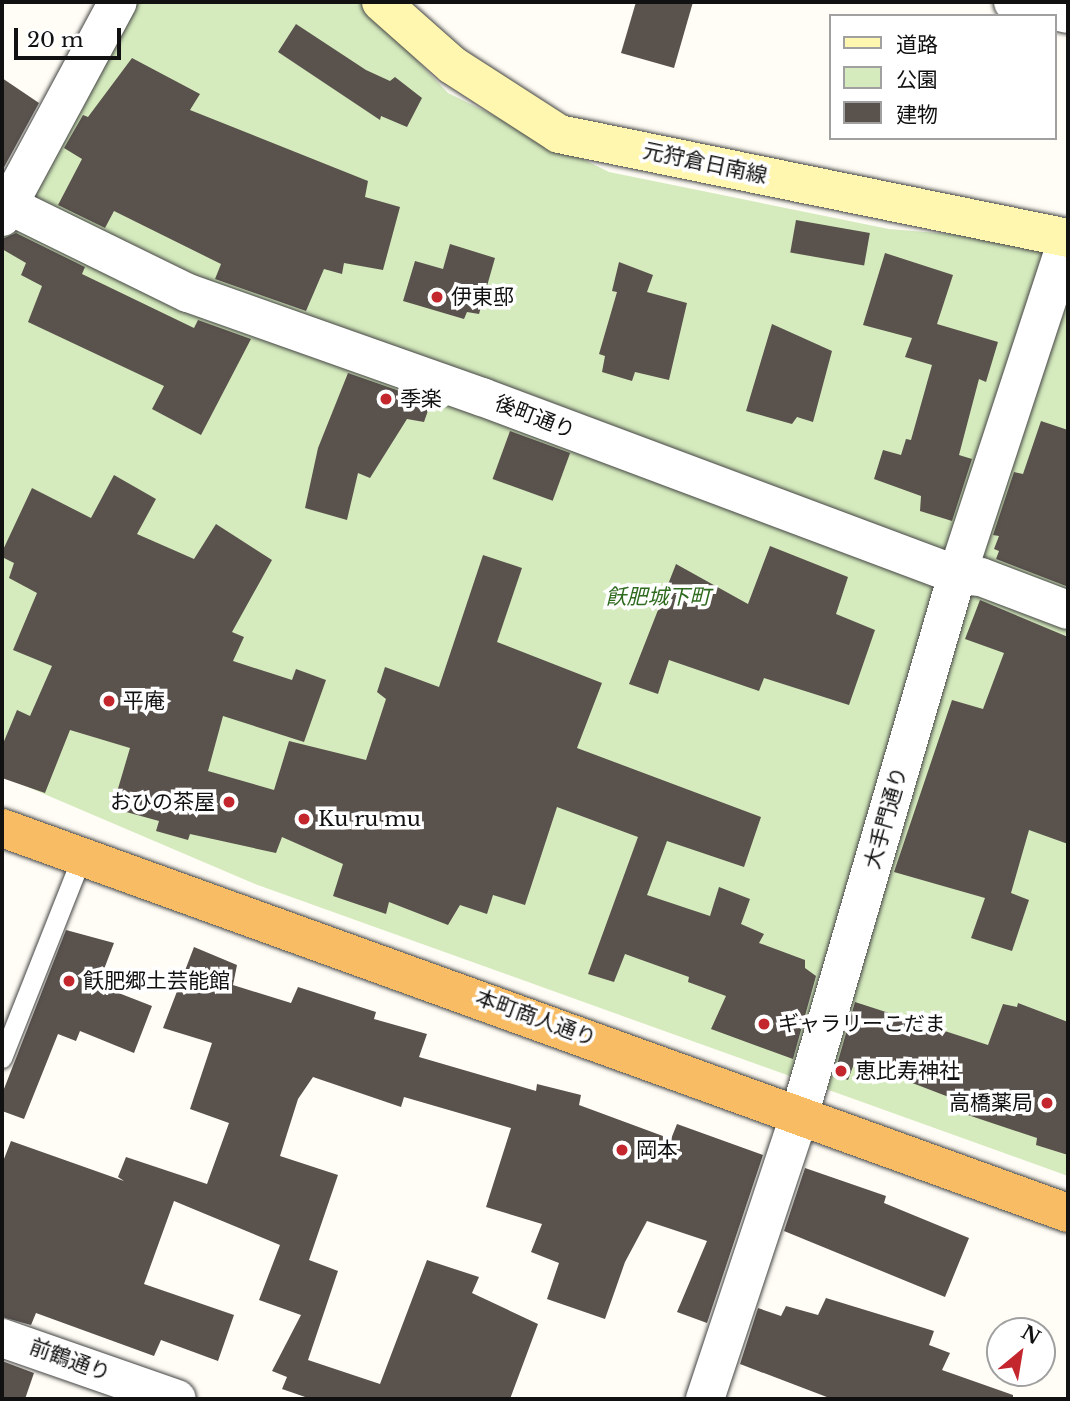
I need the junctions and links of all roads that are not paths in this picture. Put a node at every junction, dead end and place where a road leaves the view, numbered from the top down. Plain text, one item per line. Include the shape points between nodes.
1 (118, 2) edge
2 (380, 2) edge
3 (1013, 2) edge
4 (1068, 14) edge
5 (4, 209) edge
6 (1068, 238) edge
7 (957, 575) junction
8 (1068, 610) edge
9 (2, 828) edge
10 (82, 856) junction
11 (2, 1058) edge
12 (799, 1116) junction
13 (1068, 1213) edge
14 (2, 1338) edge
15 (177, 1399) edge
16 (705, 1399) edge

1 - 5 street
2 - 6 main road, 元狩倉日南線 via 452,65 559,134
3 - 4 street
5 - 7 street, 後町通り via 188,293 482,397
6 - 7 street, 大手門通り
7 - 8 street, 後町通り via 981,577
7 - 12 street, 大手門通り
9 - 10 highway, 本町商人通り
10 - 11 lane
10 - 12 highway, 本町商人通り via 691,1073
12 - 13 highway, 本町商人通り
12 - 16 street, 大手門通り
14 - 15 street, 前鶴通り

